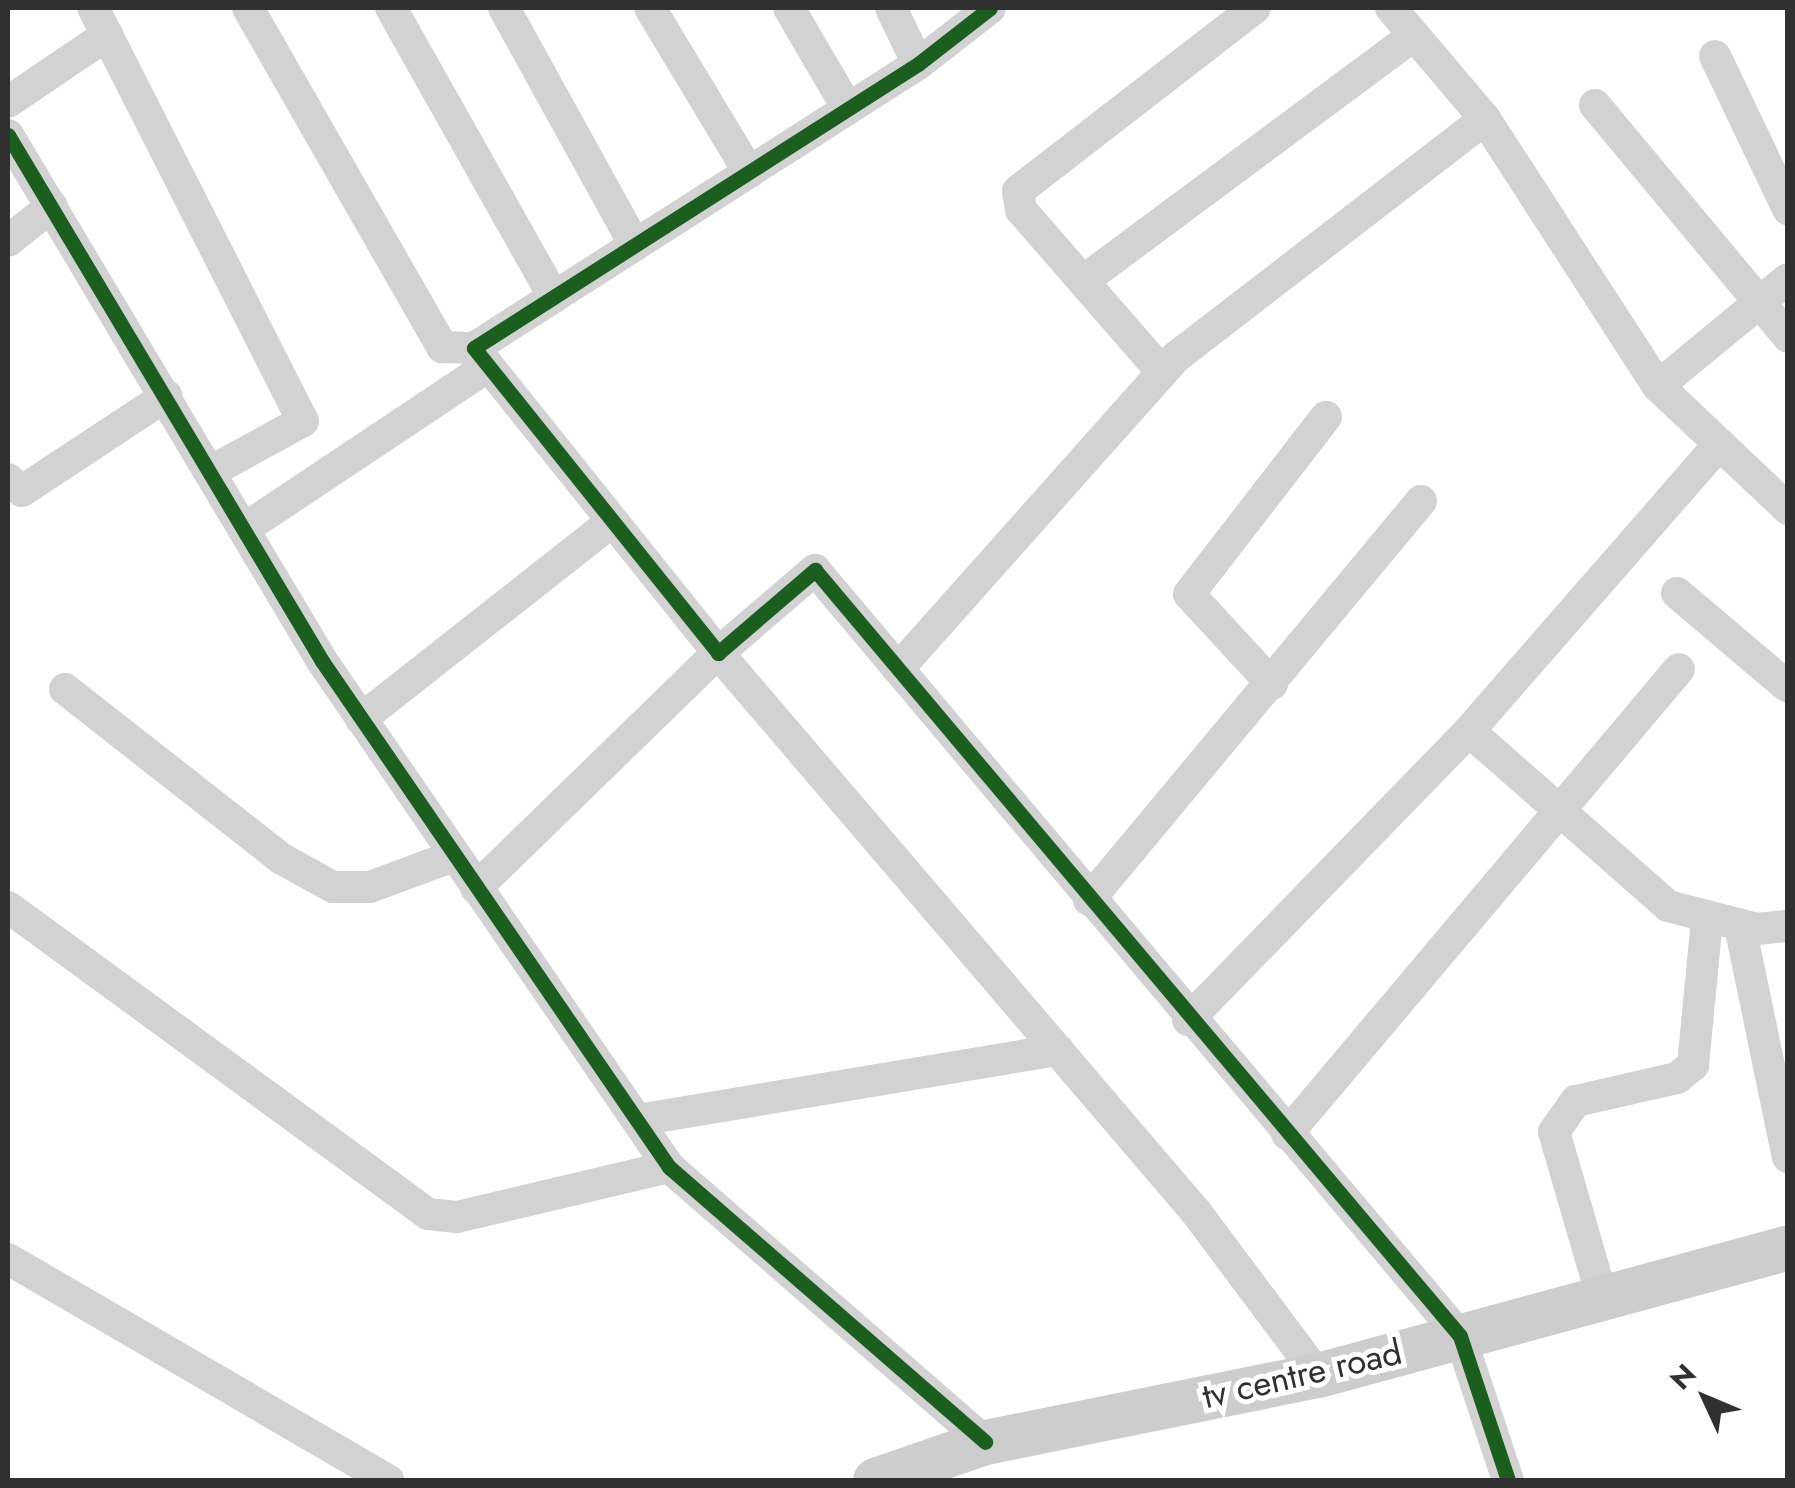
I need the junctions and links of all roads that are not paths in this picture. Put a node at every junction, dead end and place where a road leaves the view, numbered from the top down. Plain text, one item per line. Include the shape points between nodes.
1 (248, 8) edge
2 (392, 8) edge
3 (504, 8) edge
4 (650, 8) edge
5 (790, 8) edge
6 (892, 8) edge
7 (990, 8) edge
8 (1256, 8) edge
9 (1391, 8) edge
10 (100, 21) edge
11 (1414, 35) junction
12 (1716, 56) dead end
13 (918, 64) junction
14 (8, 102) edge
15 (1595, 105) dead end
16 (848, 108) junction
17 (1485, 120) junction
18 (8, 134) edge
19 (749, 172) junction
20 (52, 206) junction
21 (1788, 209) edge
22 (8, 241) edge
23 (635, 245) junction
24 (1788, 279) edge
25 (1083, 281) junction
26 (554, 297) junction
27 (1757, 306) junction
28 (1788, 337) edge
29 (482, 357) junction
30 (1162, 372) junction
31 (1658, 386) junction
32 (166, 396) junction
33 (1326, 417) dead end
34 (1719, 444) junction
35 (210, 472) junction
36 (8, 479) edge
37 (1421, 501) dead end
38 (1788, 510) edge
39 (610, 523) junction
40 (244, 529) junction
41 (1677, 593) dead end
42 (718, 653) junction
43 (898, 669) junction
44 (1679, 669) dead end
45 (1272, 684) junction
46 (1788, 687) edge
47 (65, 689) dead end
48 (361, 719) junction
49 (1470, 731) junction
50 (1561, 812) junction
51 (454, 856) junction
52 (476, 888) junction
53 (1089, 900) junction
54 (8, 908) edge
55 (1708, 920) junction
56 (1740, 926) junction
57 (1788, 926) edge
58 (1188, 1020) junction
59 (1058, 1050) junction
60 (638, 1120) junction
61 (1287, 1134) junction
62 (1788, 1157) edge
63 (668, 1166) junction
64 (1788, 1246) edge
65 (8, 1259) edge
66 (1602, 1297) junction
67 (1460, 1336) junction
68 (1318, 1375) junction
69 (985, 1442) junction
70 (388, 1480) edge
71 (874, 1480) edge
72 (1508, 1480) edge

1 - 29 street via 442,346
2 - 26 street
3 - 23 street
4 - 19 street
5 - 16 street
6 - 13 street
7 - 13 street
8 - 25 street via 1018,191 1021,210
9 - 11 street
10 - 14 street
10 - 35 street via 303,422
11 - 17 street
11 - 25 street
12 - 21 street
13 - 16 street
15 - 27 street
16 - 19 street
17 - 30 street
17 - 31 street
18 - 20 street
19 - 23 street
20 - 22 street
20 - 32 street
23 - 26 street
24 - 27 street
25 - 30 street
26 - 29 street
27 - 28 street
27 - 31 street
29 - 39 street
29 - 40 street
30 - 43 street
31 - 34 street
32 - 35 street
32 - 36 street via 22,491
33 - 45 street via 1189,594
34 - 38 street
34 - 49 street
35 - 40 street
37 - 45 street
39 - 42 street
39 - 48 street
40 - 48 street
41 - 46 street
42 - 43 street via 815,570
42 - 52 street
42 - 59 street
43 - 53 street
44 - 50 street
45 - 53 street
47 - 51 street via 282,859 334,888 370,887
48 - 51 street
49 - 50 street
49 - 58 street
50 - 55 street via 1668,906
50 - 61 street
51 - 52 street
52 - 60 street
53 - 58 street
54 - 63 street via 428,1214 456,1217
55 - 56 street
55 - 66 street via 1693,1065 1677,1078 1576,1101 1554,1132
56 - 57 street
56 - 62 street
58 - 61 street
59 - 60 street
59 - 68 street via 1196,1212
60 - 63 street
61 - 67 street
63 - 69 street
64 - 66 main road, tv centre road
65 - 70 street
66 - 67 main road, tv centre road
67 - 68 main road, tv centre road
67 - 72 street
68 - 69 main road, tv centre road
69 - 71 main road, tv centre road

